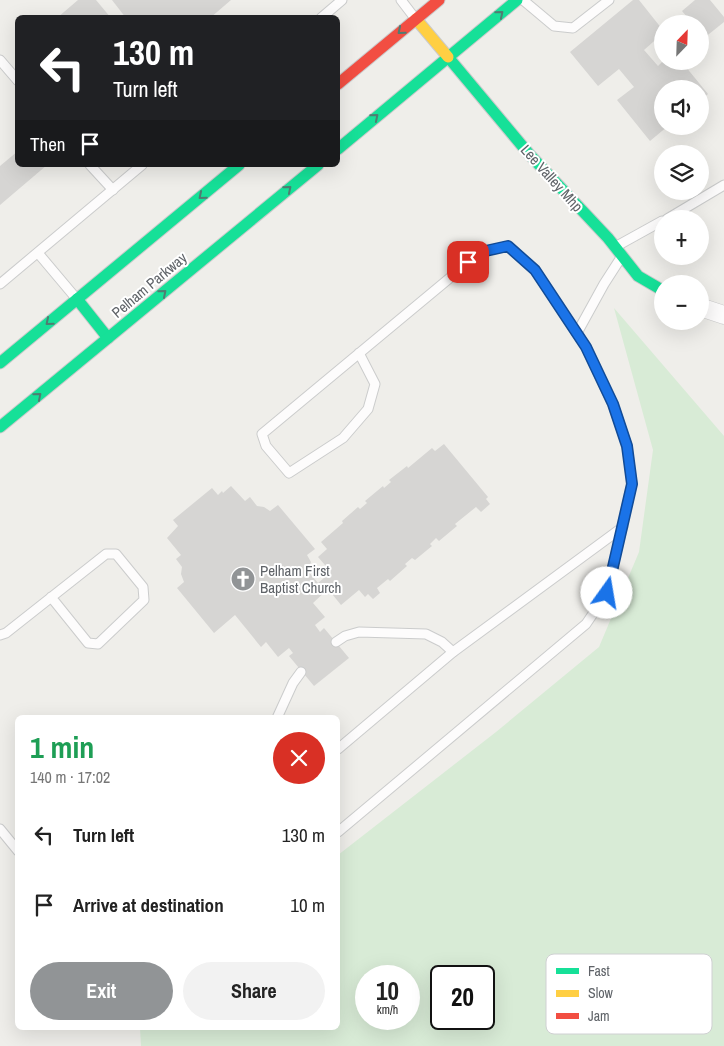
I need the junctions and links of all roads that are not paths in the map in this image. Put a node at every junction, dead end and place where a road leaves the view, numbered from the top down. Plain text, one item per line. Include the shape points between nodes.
1 (342, 0) edge
2 (401, 0) edge
3 (439, 0) edge
4 (517, 0) edge
5 (523, 0) edge
6 (609, 0) edge
7 (324, 15) edge
8 (416, 19) junction
9 (448, 57) junction
10 (0, 60) edge
11 (15, 78) edge
12 (340, 82) edge
13 (340, 146) edge
14 (92, 167) edge
15 (140, 167) edge
16 (237, 167) edge
17 (316, 167) edge
18 (724, 185) edge
19 (113, 190) junction
20 (682, 210) edge
21 (654, 227) edge
22 (618, 252) junction
23 (38, 253) junction
24 (1, 282) edge
25 (654, 285) edge
26 (76, 299) junction
27 (709, 310) edge
28 (724, 316) edge
29 (577, 333) junction
30 (108, 338) junction
31 (359, 353) junction
32 (0, 362) edge
33 (0, 427) edge
34 (622, 527) junction
35 (51, 597) junction
36 (0, 635) edge
37 (336, 642) dead end
38 (453, 652) junction
39 (301, 672) dead end
40 (278, 715) edge
41 (340, 747) edge
42 (0, 829) edge
43 (340, 830) edge
44 (15, 847) edge

1 - 7 lane
2 - 8 lane
3 - 8 main road
9 -> 4 main road
5 - 6 lane via 554,26 573,28
8 - 9 main road, Lee Valley Mhp
8 -> 12 main road
13 -> 9 main road
9 - 22 main road, Lee Valley Mhp via 529,154
10 - 11 lane
14 - 19 lane
15 - 19 lane
16 -> 26 main road
30 -> 17 main road, Pelham Parkway
18 - 20 lane
19 - 23 lane
21 - 22 lane
22 - 25 main road, Lee Valley Mhp via 638,276
22 - 29 lane
23 - 24 lane
23 - 26 lane
26 - 30 main road
26 -> 32 main road
27 - 28 street
29 - 31 lane via 535,270 508,246 481,252
29 - 34 lane via 613,404 627,446 632,484
33 -> 30 main road, Pelham Parkway
31 - 31 lane via 262,434 266,446 289,473 343,438 368,409 375,384
34 - 38 lane
34 - 43 lane via 607,593 586,624
35 - 35 lane via 106,554 116,554 143,586 144,600 98,644 88,643
35 - 36 lane
37 - 38 lane via 358,632 426,634
38 - 41 lane
39 - 40 lane via 292,683
42 - 44 lane

